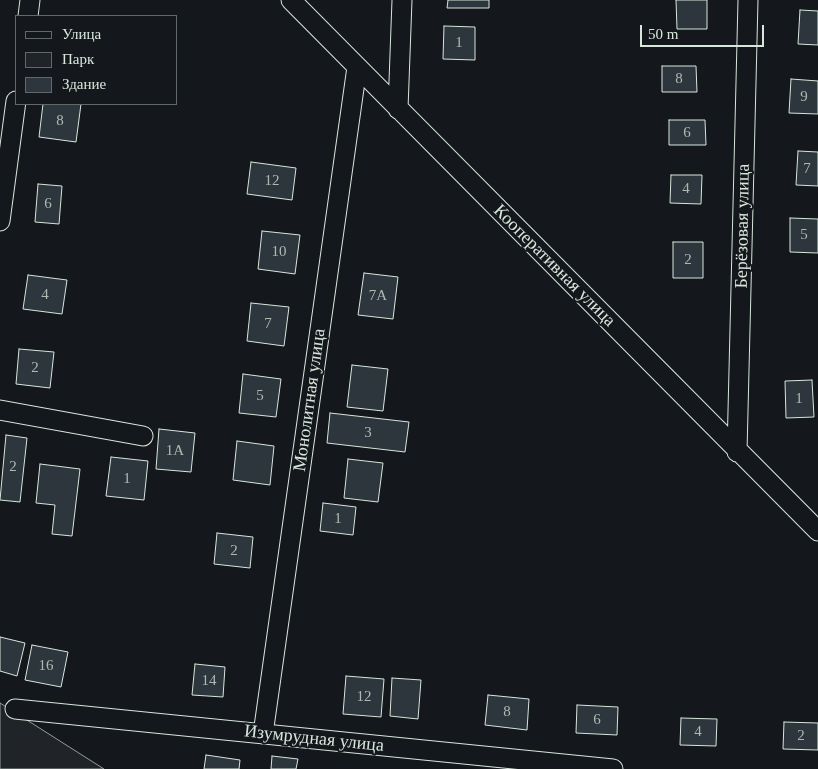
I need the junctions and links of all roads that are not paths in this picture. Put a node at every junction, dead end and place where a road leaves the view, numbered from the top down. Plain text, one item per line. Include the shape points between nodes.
1 (30, 0) edge
2 (291, 0) edge
3 (402, 0) edge
4 (748, 0) edge
5 (28, 15) edge
6 (357, 67) junction
7 (15, 105) edge
8 (398, 109) junction
9 (0, 221) edge
10 (0, 410) edge
11 (143, 436) dead end
12 (737, 452) junction
13 (818, 532) edge
14 (15, 709) dead end
15 (263, 734) junction
16 (613, 769) edge

1 - 5 street
2 - 6 street, Кооперативная улица
3 - 8 street
4 - 12 street, Берёзовая улица
6 - 8 street, Кооперативная улица
6 - 15 street, Монолитная улица
7 - 9 street
8 - 12 street, Кооперативная улица
10 - 11 street
12 - 13 street, Кооперативная улица
14 - 15 street, Изумрудная улица
15 - 16 street, Изумрудная улица

